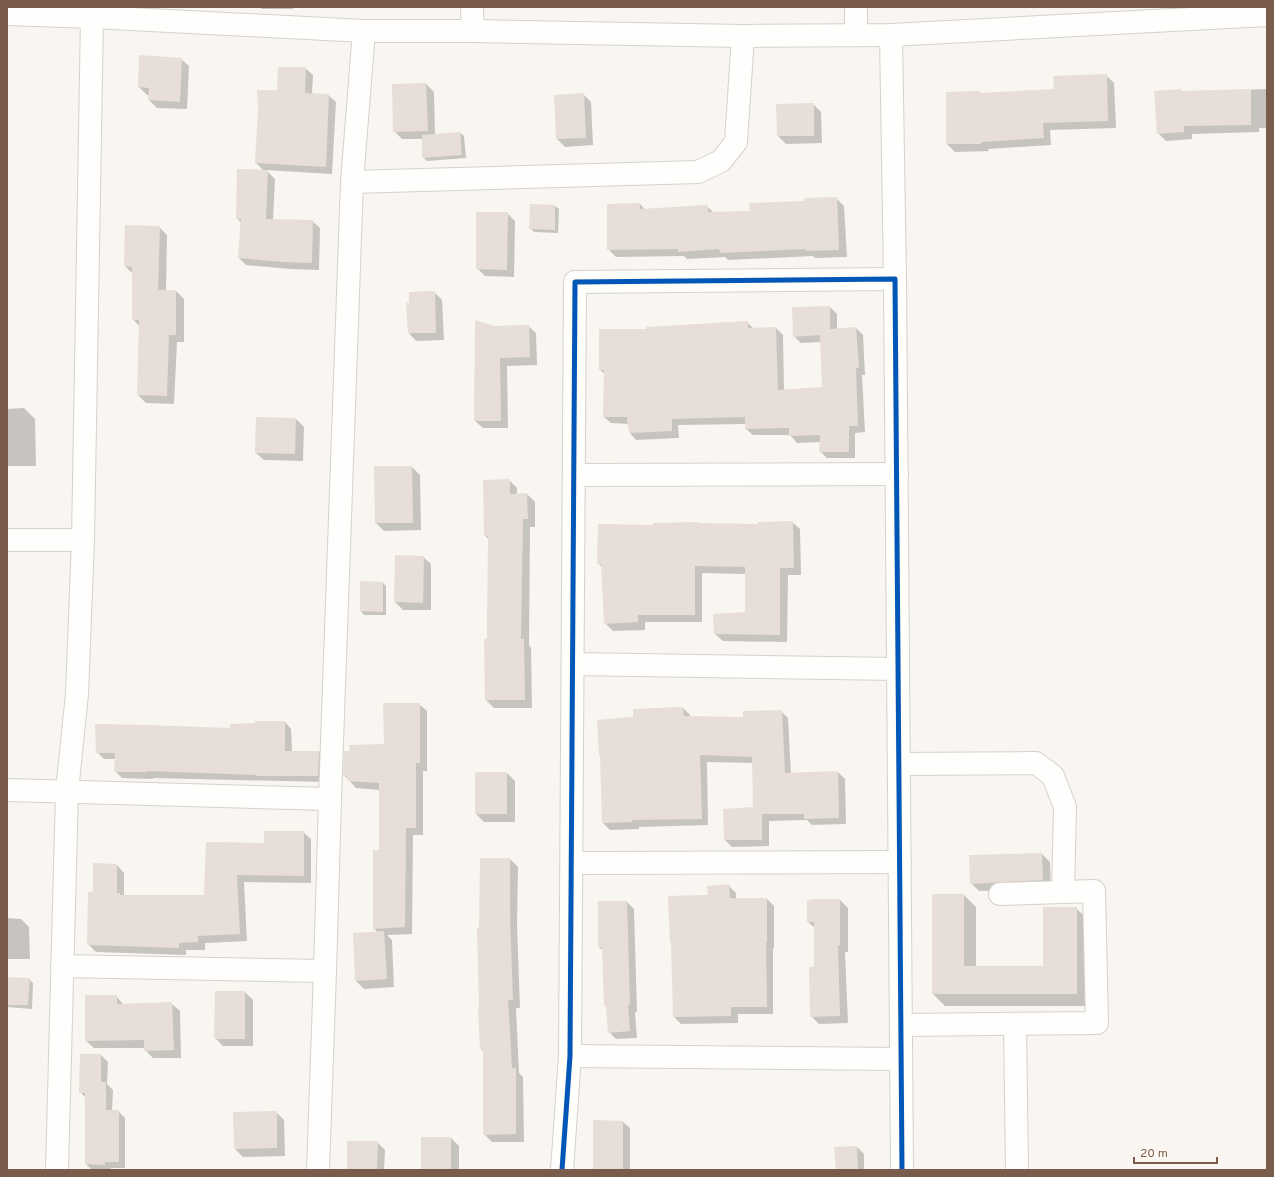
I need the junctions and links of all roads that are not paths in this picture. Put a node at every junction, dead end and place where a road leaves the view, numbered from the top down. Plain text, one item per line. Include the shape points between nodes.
1 (472, 7) edge
2 (856, 7) edge
3 (7, 14) edge
4 (1267, 15) edge
5 (92, 16) junction
6 (364, 31) junction
7 (473, 31) junction
8 (892, 34) junction
9 (856, 35) junction
10 (743, 36) junction
11 (352, 182) junction
12 (895, 279) junction
13 (897, 474) junction
14 (574, 475) junction
15 (7, 540) edge
16 (83, 540) junction
17 (573, 664) junction
18 (898, 669) junction
19 (899, 764) junction
20 (7, 790) edge
21 (67, 791) junction
22 (330, 799) junction
23 (900, 862) junction
24 (572, 864) junction
25 (1064, 892) junction
26 (1000, 894) dead end
27 (62, 966) junction
28 (326, 971) junction
29 (901, 1024) junction
30 (1015, 1024) junction
31 (570, 1056) junction
32 (901, 1059) junction
33 (56, 1170) edge
34 (318, 1170) edge
35 (562, 1170) edge
36 (902, 1170) edge
37 (1017, 1170) edge

1 - 7 street
2 - 9 street
3 - 5 street
4 - 8 street
5 - 6 street
5 - 16 street
6 - 7 street
6 - 11 street
7 - 10 street
8 - 9 street
8 - 12 street
9 - 10 street
10 - 11 street via 736,142 721,161 698,172
11 - 22 street
12 - 13 street
12 - 14 street via 575,282
13 - 14 street
13 - 18 street
14 - 17 street
15 - 16 street
16 - 21 street via 77,694
17 - 18 street
17 - 24 street
18 - 19 street
19 - 23 street
19 - 25 street via 1036,763 1053,776 1065,807
20 - 21 street
21 - 22 street
21 - 27 street
22 - 28 street
23 - 24 street
23 - 29 street
24 - 31 street
25 - 26 street
25 - 30 street via 1094,891 1096,1023
27 - 28 street
27 - 33 street
28 - 34 street
29 - 30 street
29 - 32 street
30 - 37 street
31 - 32 street
31 - 35 street
32 - 36 street

